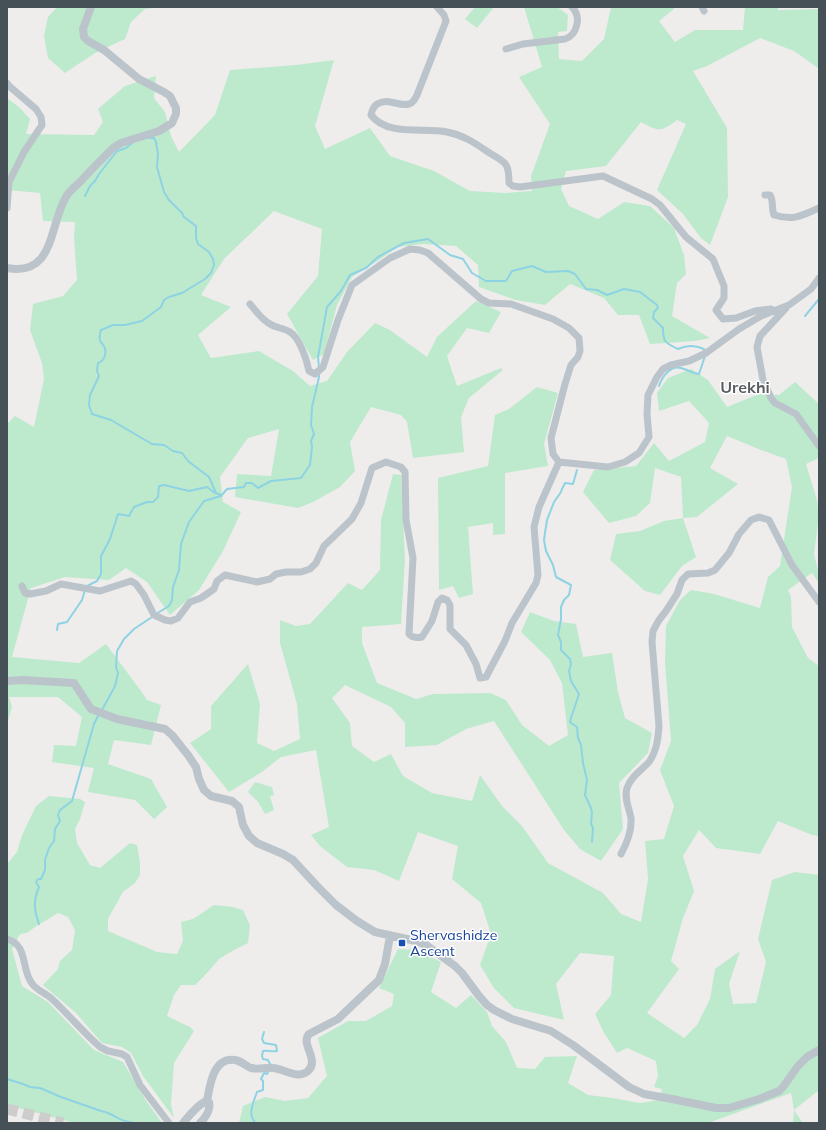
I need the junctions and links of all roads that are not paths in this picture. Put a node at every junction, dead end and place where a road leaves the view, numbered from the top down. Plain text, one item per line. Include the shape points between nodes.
1 (91, 7) edge
2 (437, 7) edge
3 (572, 7) edge
4 (506, 48) dead end
5 (7, 83) edge
6 (765, 195) dead end
7 (7, 208) edge
8 (819, 208) edge
9 (7, 268) edge
10 (819, 278) edge
11 (250, 304) dead end
12 (789, 305) junction
13 (780, 309) junction
14 (819, 446) edge
15 (559, 462) junction
16 (22, 586) dead end
17 (819, 602) edge
18 (7, 681) edge
19 (621, 854) dead end
20 (390, 936) junction
21 (7, 939) edge
22 (819, 1050) edge
23 (207, 1101) junction
24 (169, 1123) edge
25 (182, 1123) edge
26 (200, 1123) edge

1 - 9 street via 83,29 84,37 139,79 170,96 176,114 172,123 159,131 113,148 67,195 58,211 50,245 41,260 28,268
2 - 13 street via 446,21 414,101 410,104 388,101 379,103 372,110 371,115 375,119 398,128 439,130 469,139 506,164 508,182 513,186 603,176 616,182 652,199 686,237 713,259 724,286 724,298 716,310 723,319 736,318 755,311
3 - 4 street via 577,24 569,37
5 - 7 street via 36,108 42,125 24,152 9,182
6 - 8 street via 770,195 772,211 781,218 798,216
10 - 12 street via 811,289
11 - 15 street via 269,324 290,332 295,337 306,356 309,371 315,374 323,367 352,285 390,258 410,249 428,253 481,299 489,303 511,304 553,319 569,328 579,338 580,351 569,371 551,438 553,454
12 - 13 street
12 - 14 street via 760,336 757,347 763,380 771,398 796,414
13 - 15 street via 761,316 739,329 706,353 663,369 648,395 646,414 649,437 639,453 625,462 608,467
15 - 16 street via 539,507 534,528 538,575 536,583 486,677 480,678 466,645 450,629 450,605 447,600 442,598 438,602 432,621 422,637 417,638 408,634 413,558 406,520 405,472 400,467 386,462 372,468 361,503 352,519 324,546 316,563 310,569 276,574 270,579 257,582 225,575 217,581 214,589 190,602 178,618 165,620 154,615 144,595 131,581 100,591 61,584 46,591 30,594 25,593
17 - 19 street via 792,565 769,520 759,517 751,520 739,534 729,553 715,570 688,574 682,580 677,594 653,631 658,740 649,762 628,786 626,795 631,827
18 - 20 street via 74,683 91,709 117,719 165,728 196,767 204,790 211,796 232,801 239,806 243,825 257,844 293,860 336,905 367,928
20 - 22 street via 426,945 455,966 494,1010 512,1019 551,1031 629,1087 644,1094 716,1108 729,1108 779,1091 798,1066
20 - 23 street via 379,980 338,1019 306,1037 312,1062 307,1072 293,1074 275,1068 258,1069 233,1060 225,1061 214,1072
21 - 24 street via 18,945 27,975 34,986 52,999 100,1047 127,1057 140,1085
23 - 25 street
23 - 26 street via 210,1105 209,1110

